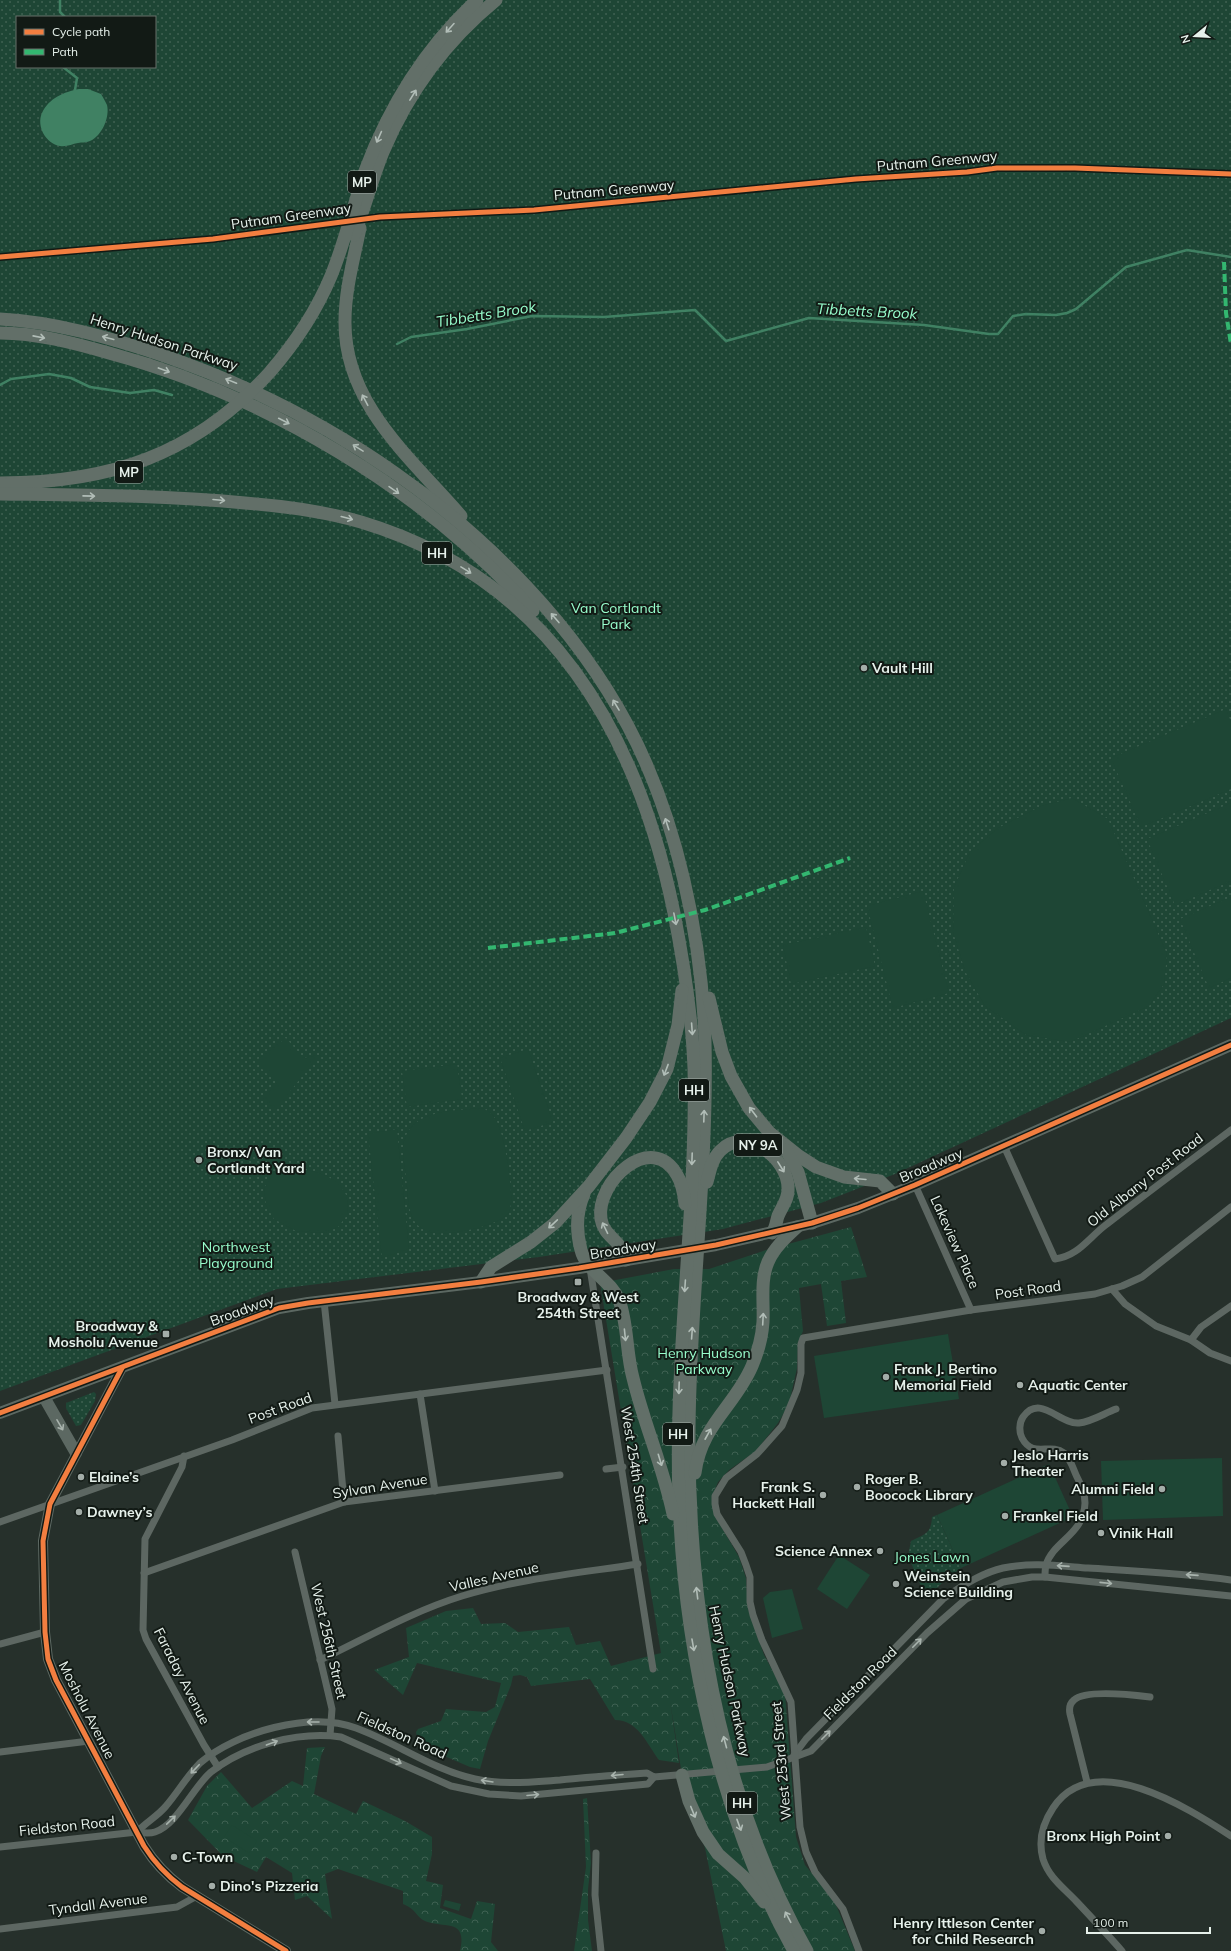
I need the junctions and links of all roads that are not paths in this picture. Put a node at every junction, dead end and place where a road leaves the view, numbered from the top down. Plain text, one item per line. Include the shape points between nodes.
1 (477, 0) edge
2 (496, 0) edge
3 (365, 208) junction
4 (0, 319) edge
5 (0, 333) edge
6 (270, 377) junction
7 (0, 477) edge
8 (0, 483) edge
9 (22, 488) junction
10 (0, 494) edge
11 (498, 559) junction
12 (569, 662) junction
13 (681, 948) junction
14 (697, 950) junction
15 (1231, 1045) edge
16 (1231, 1130) edge
17 (772, 1135) junction
18 (1004, 1146) junction
19 (915, 1185) junction
20 (589, 1186) junction
21 (893, 1194) junction
22 (1231, 1207) edge
23 (700, 1211) junction
24 (812, 1223) junction
25 (797, 1227) junction
26 (694, 1232) junction
27 (772, 1233) junction
28 (626, 1260) junction
29 (692, 1265) junction
30 (590, 1266) junction
31 (481, 1282) junction
32 (1112, 1289) junction
33 (324, 1301) junction
34 (1231, 1306) edge
35 (971, 1310) junction
36 (804, 1338) joint
37 (1191, 1340) junction
38 (1231, 1361) edge
39 (122, 1368) junction
40 (606, 1370) junction
41 (420, 1394) junction
42 (44, 1397) junction
43 (335, 1404) junction
44 (1116, 1409) dead end
45 (0, 1413) edge
46 (338, 1436) dead end
47 (76, 1453) junction
48 (184, 1456) junction
49 (623, 1466) junction
50 (606, 1469) dead end
51 (560, 1475) dead end
52 (435, 1491) junction
53 (344, 1502) junction
54 (50, 1504) junction
55 (690, 1512) junction
56 (0, 1522) edge
57 (295, 1552) dead end
58 (683, 1561) junction
59 (638, 1564) junction
60 (1046, 1565) junction
61 (144, 1573) junction
62 (1045, 1578) junction
63 (1231, 1580) edge
64 (1231, 1596) edge
65 (931, 1612) junction
66 (940, 1621) junction
67 (45, 1632) junction
68 (0, 1644) edge
69 (320, 1660) junction
70 (653, 1669) dead end
71 (1150, 1696) dead end
72 (332, 1722) junction
73 (330, 1735) junction
74 (89, 1741) junction
75 (0, 1752) edge
76 (210, 1756) junction
77 (794, 1756) junction
78 (218, 1767) junction
79 (457, 1774) junction
80 (682, 1775) junction
81 (597, 1777) junction
82 (654, 1777) junction
83 (1087, 1782) junction
84 (451, 1786) junction
85 (598, 1789) junction
86 (137, 1832) junction
87 (1231, 1836) edge
88 (0, 1847) edge
89 (596, 1853) dead end
90 (196, 1896) junction
91 (774, 1914) junction
92 (0, 1930) edge
93 (286, 1951) edge
94 (601, 1951) edge
95 (794, 1951) edge
96 (806, 1951) edge
97 (859, 1951) edge
98 (1122, 1951) edge

1 -> 6 highway, MP via 429,53 393,109 365,173 337,260 322,297
3 -> 2 highway, MP via 386,146 414,92 457,37
3 - 6 highway, MP via 326,306 306,339
11 -> 3 highway via 376,419 357,385 348,351 345,321 351,275
11 -> 4 highway, Henry Hudson Parkway / HH via 442,509 398,475 319,424 240,384 112,339 52,325
5 -> 12 highway via 27,335 87,347 154,366 223,392 315,438 409,500 470,549 550,630
6 - 9 highway, MP via 224,419 178,445 124,467
7 - 9 highway
8 - 9 highway, MP
9 - 10 highway, Henry Hudson Parkway / HH
9 -> 12 highway, Henry Hudson Parkway / HH via 203,499 301,509 361,522 419,544 475,575 524,613
14 -> 11 highway, Henry Hudson Parkway / HH via 675,849 655,785 631,732 589,662 562,626
12 -> 13 highway, Henry Hudson Parkway / HH via 604,717 639,788 666,875
13 -> 20 highway via 680,1017 667,1069 639,1119
13 -> 26 highway, Henry Hudson Parkway / HH via 690,1008 694,1067
17 -> 14 highway via 749,1108 728,1070
23 -> 14 highway, Henry Hudson Parkway / HH via 705,1054
15 - 18 main road, Broadway
16 - 18 street, Old Albany Post Road via 1102,1227 1082,1247 1070,1255 1055,1259
21 -> 17 highway via 880,1181 844,1177 819,1169
17 - 24 highway via 795,1165
18 - 19 main road, Broadway
19 - 21 main road, Broadway
19 - 35 street, Lakeview Place
20 - 30 highway via 582,1200 578,1221 581,1251
20 -> 31 highway via 555,1223 531,1242 491,1267
21 - 24 main road, Broadway
22 - 32 street, Post Road via 1142,1277
23 - 26 highway, Henry Hudson Parkway / HH
23 -> 27 highway, NY 9A via 718,1152 730,1144 750,1142 774,1157 787,1180 788,1197
24 - 25 main road, Broadway
25 - 27 main road, Broadway
55 -> 25 highway via 696,1466 702,1446 709,1430 745,1379 758,1349 763,1324 767,1266 776,1249
28 -> 26 highway via 619,1246 605,1230 601,1206 614,1180 624,1168 638,1160 647,1157 660,1160 669,1164 675,1171
26 - 29 highway, Henry Hudson Parkway / HH
27 - 28 main road, Broadway
28 - 30 main road, Broadway
55 -> 29 highway, Henry Hudson Parkway / HH
29 -> 58 highway, Henry Hudson Parkway / HH via 678,1427
30 - 31 main road, Broadway
30 - 40 street, West 254th Street
30 -> 58 highway via 612,1287 621,1305 631,1372 666,1482
31 - 33 main road, Broadway
32 - 35 street, Post Road via 1095,1294
32 - 37 street via 1125,1304 1156,1326
33 - 39 main road, Broadway via 271,1311
33 - 43 street
34 - 37 street via 1201,1327
35 - 36 street, Post Road
36 - 77 street, West 253rd Street via 801,1344 797,1390 782,1426 757,1454 726,1478 715,1496 714,1504 717,1514 741,1552 750,1577 753,1615 791,1702
37 - 38 street via 1210,1353
39 - 42 main road, Broadway
39 - 47 street, Mosholu Avenue
40 - 41 street, Post Road
40 - 49 street, West 254th Street
41 - 43 street, Post Road
41 - 52 street
42 - 45 main road, Broadway
42 -> 47 main road
43 - 48 street, Post Road via 312,1408
44 - 60 street via 1080,1423 1064,1421 1048,1409 1037,1409 1027,1412 1020,1422 1024,1443 1038,1450 1054,1449 1068,1458 1084,1494 1080,1522
46 - 53 street
47 - 54 street, Mosholu Avenue
48 - 54 street, Post Road
48 - 61 street, Faraday Avenue via 182,1467 146,1533
49 - 50 street
49 - 59 street, West 254th Street
51 - 52 street, Sylvan Avenue
52 - 53 street, Sylvan Avenue
53 - 61 street, Sylvan Avenue
54 - 56 street, Post Road
54 - 67 street, Mosholu Avenue via 43,1542
96 -> 55 highway, Henry Hudson Parkway / HH via 786,1914 753,1837 728,1754 712,1687 701,1624
57 - 69 street, West 256th Street
58 -> 91 highway, Henry Hudson Parkway / HH via 692,1635 711,1730 736,1817
59 - 69 street, Valles Avenue via 500,1586 460,1596
59 - 70 street, West 254th Street
60 - 62 street
63 -> 60 street, Fieldston Road via 1146,1571
60 - 65 street, Fieldston Road via 1017,1566 983,1576 943,1599
61 - 76 street, Faraday Avenue via 144,1635
62 -> 64 street, Fieldston Road
62 - 66 street, Fieldston Road via 1017,1579 993,1586 966,1599
65 - 66 street
65 - 77 street, Fieldston Road via 806,1738
77 -> 66 street, Fieldston Road via 811,1751
67 - 68 street
67 - 74 street, Mosholu Avenue via 46,1648 54,1674
69 - 72 street, West 256th Street via 332,1709
71 - 83 street via 1100,1694 1073,1700 1069,1707 1070,1714
72 - 73 street, West 256th Street
72 -> 76 street, Fieldston Road via 303,1722 276,1727 233,1743
72 - 79 street, Fieldston Road via 357,1728
78 -> 73 street, Fieldston Road via 239,1755 280,1740
73 -> 84 street, Fieldston Road via 352,1741
74 - 75 street
74 - 86 street, Mosholu Avenue
76 - 78 street, Faraday Avenue
76 -> 86 street, Fieldston Road via 192,1771 160,1813
77 - 80 street, Fieldston Road via 774,1765
77 - 97 street, West 253rd Street via 800,1827 806,1852 815,1872 843,1909
86 -> 78 street, Fieldston Road via 156,1832 167,1824 177,1815 203,1780
81 -> 79 street, Fieldston Road via 506,1783
79 - 84 street, Fieldston Road
80 - 82 street, Fieldston Road
80 -> 91 highway via 694,1814 711,1845 745,1878
82 -> 81 street, Fieldston Road via 647,1773
81 - 85 street
82 - 85 street, Fieldston Road via 648,1784
83 - 87 street via 1118,1782 1142,1789 1184,1808
83 - 98 street via 1058,1800 1048,1816 1042,1832 1043,1859 1054,1879
84 -> 85 street, Fieldston Road via 506,1796
86 - 88 street, Fieldston Road
86 - 90 street, Mosholu Avenue via 161,1869
89 - 94 street via 595,1895
90 - 92 street, Tyndall Avenue via 177,1907
90 - 93 street, Mosholu Avenue
91 - 95 highway, Henry Hudson Parkway / HH

